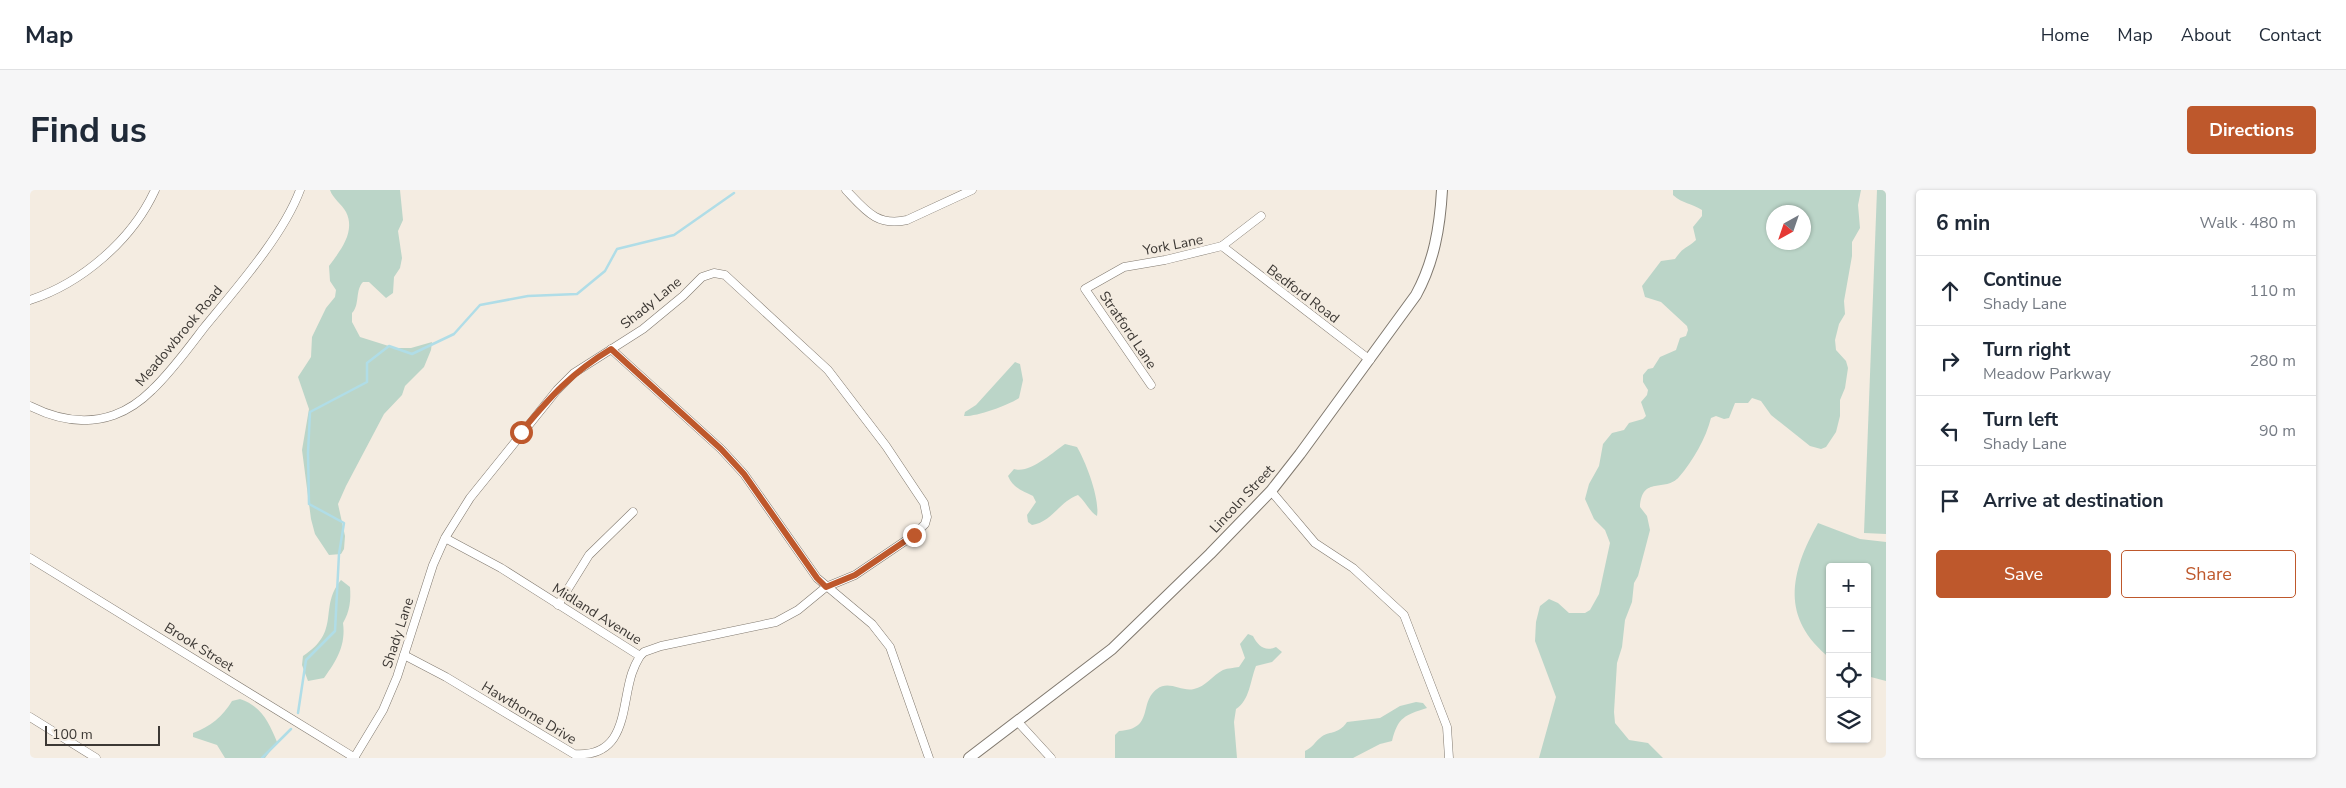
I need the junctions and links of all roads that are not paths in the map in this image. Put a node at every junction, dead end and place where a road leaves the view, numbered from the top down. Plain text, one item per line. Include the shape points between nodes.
1 (155, 190) edge
2 (300, 190) edge
3 (846, 190) edge
4 (972, 190) edge
5 (1442, 190) edge
6 (1261, 216) dead end
7 (1222, 246) junction
8 (1085, 289) joint
9 (30, 300) edge
10 (611, 349) junction
11 (1370, 360) junction
12 (1151, 385) dead end
13 (30, 406) edge
14 (1271, 491) junction
15 (633, 512) dead end
16 (445, 538) junction
17 (30, 558) edge
18 (826, 587) junction
19 (558, 605) junction
20 (404, 655) junction
21 (640, 656) junction
22 (30, 717) edge
23 (1018, 722) junction
24 (96, 758) edge
25 (354, 758) edge
26 (930, 758) edge
27 (969, 758) edge
28 (1051, 758) edge
29 (1449, 758) edge

1 - 9 street via 139,217 102,258 67,284
2 - 13 street, Meadowbrook Road via 288,215 245,277 165,376 142,399 114,415 88,420 52,416
3 - 4 street via 868,212 884,222 896,223
5 - 11 main road, Lincoln Street via 1436,242 1425,279
6 - 7 street, York Lane
7 - 8 street, York Lane via 1124,267
7 - 11 street, Bedford Road
8 - 12 street, Stratford Lane
10 - 16 street, Shady Lane via 581,368 557,390 470,498
10 - 18 street via 744,474
10 - 18 street, Shady Lane via 643,329 702,277 720,273 741,288 828,370 924,503 927,518 925,524 906,540 855,575
11 - 14 main road, Lincoln Street
14 - 23 main road, Lincoln Street via 1136,628
14 - 29 street via 1315,543 1353,568 1404,615 1447,727
15 - 19 street via 589,554
16 - 19 street, Midland Avenue via 501,568
16 - 20 street, Shady Lane
17 - 25 street, Brook Street
18 - 21 street, Midland Avenue via 798,610 776,622 661,646
18 - 26 street via 872,624 890,647
19 - 21 street, Midland Avenue
20 - 21 street, Hawthorne Drive via 583,757 610,750 618,740 632,673
20 - 25 street, Shady Lane via 383,710
22 - 24 street
23 - 27 main road, Lincoln Street
23 - 28 street

